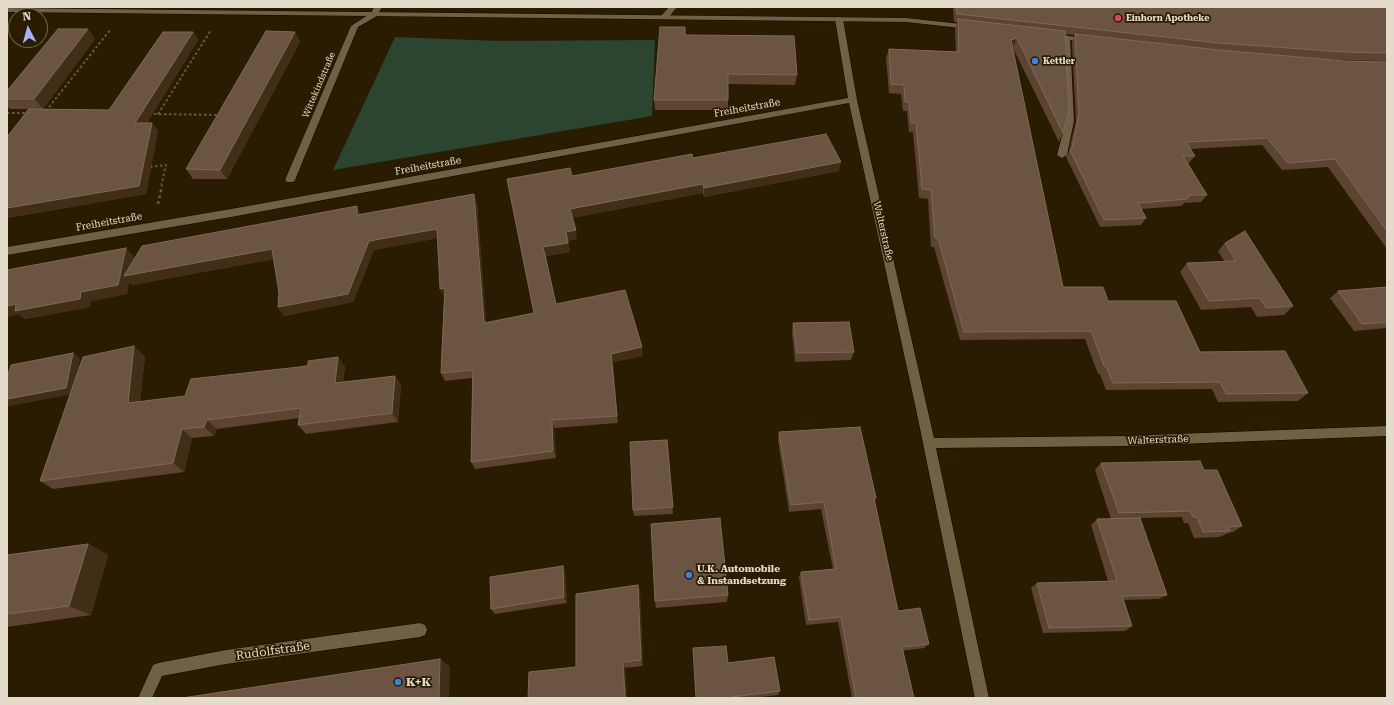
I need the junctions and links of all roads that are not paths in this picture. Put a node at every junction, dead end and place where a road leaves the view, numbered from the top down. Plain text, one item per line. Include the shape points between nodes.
1 (673, 7) edge
2 (7, 10) edge
3 (376, 11) edge
4 (665, 16) junction
5 (839, 19) junction
6 (982, 28) edge
7 (1043, 35) edge
8 (1066, 37) junction
9 (1097, 41) edge
10 (853, 100) junction
11 (1062, 155) dead end
12 (290, 180) dead end
13 (7, 251) edge
14 (1387, 432) edge
15 (929, 443) junction
16 (420, 630) dead end
17 (145, 698) edge
18 (982, 698) edge

1 - 4 street
2 - 3 street
3 - 4 street
3 - 12 street, Wittekindstraße via 355,26
4 - 5 street
5 - 6 street via 906,20
5 - 10 street, Walterstraße
7 - 8 street
8 - 9 street
8 - 11 street via 1070,121
10 - 13 street, Freiheitstraße
10 - 15 street, Walterstraße
14 - 15 street, Walterstraße via 1125,441
15 - 18 street, Walterstraße
16 - 17 street, Rudolfstraße via 226,657 158,670

